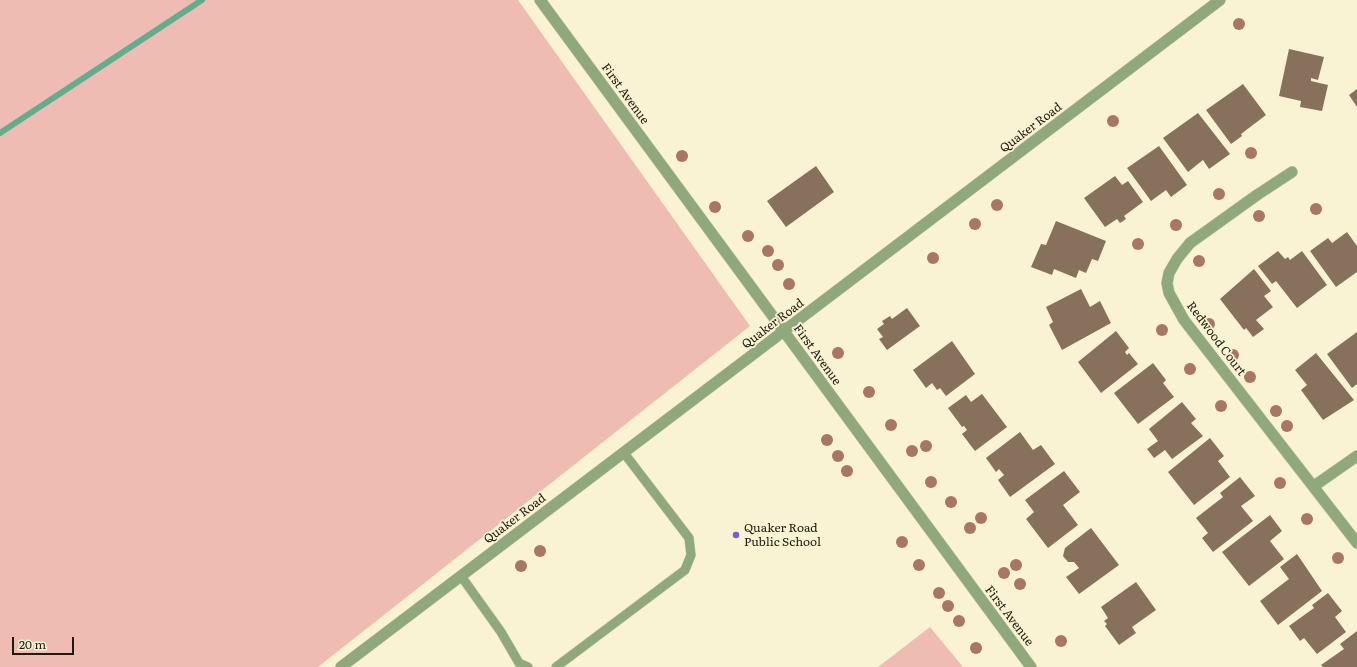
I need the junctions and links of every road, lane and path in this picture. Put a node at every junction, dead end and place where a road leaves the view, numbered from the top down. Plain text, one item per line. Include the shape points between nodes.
1 (540, 0) edge
2 (1220, 0) edge
3 (1292, 172) dead end
4 (784, 332) junction
5 (624, 454) junction
6 (1357, 456) edge
7 (1314, 486) junction
8 (1357, 543) edge
9 (461, 576) junction
10 (341, 667) edge
11 (528, 667) edge
12 (556, 667) edge
13 (1031, 667) edge

1 - 4 street, First Avenue
2 - 4 street, Quaker Road
3 - 7 street, Redwood Court via 1190,244 1177,259 1167,283 1169,293 1184,320
4 - 5 street, Quaker Road
4 - 13 street, First Avenue
5 - 9 street, Quaker Road
5 - 12 lane via 689,538 691,555 685,570
6 - 7 street
7 - 8 street, Redwood Court
9 - 10 street, Quaker Road
9 - 11 lane via 501,632 519,663

